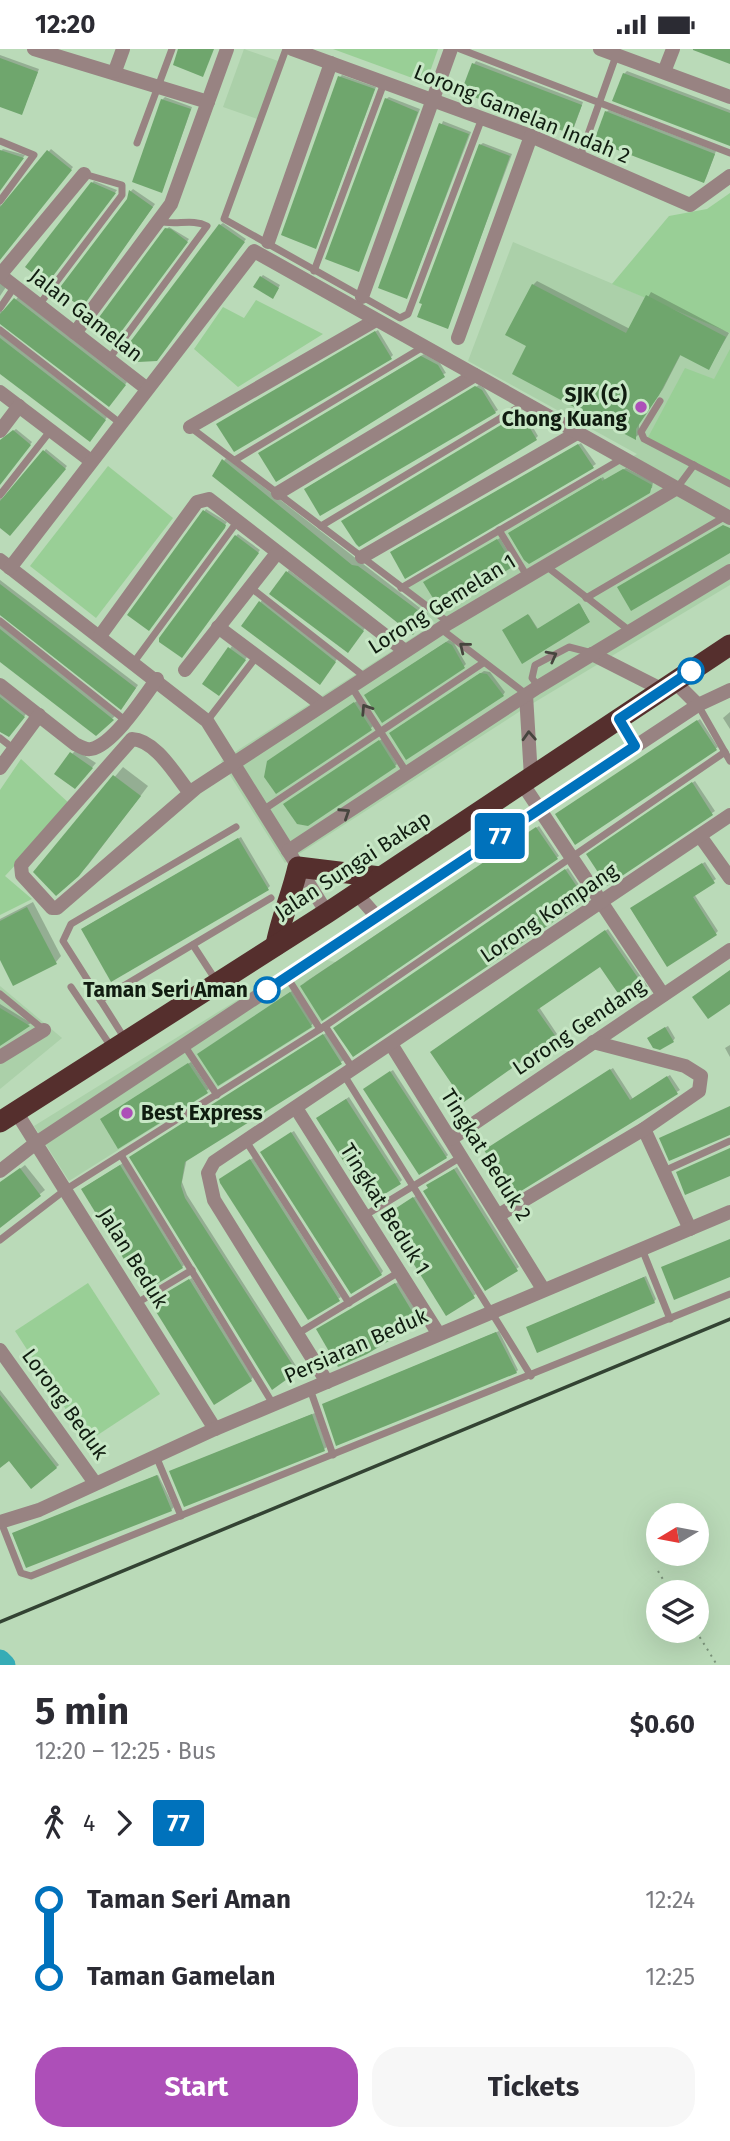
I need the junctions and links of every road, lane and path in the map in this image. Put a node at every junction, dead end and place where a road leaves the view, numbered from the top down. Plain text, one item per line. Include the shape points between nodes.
1 (34, 49) edge
2 (123, 49) edge
3 (172, 49) edge
4 (227, 49) edge
5 (286, 49) edge
6 (292, 49) edge
7 (451, 49) edge
8 (460, 49) edge
9 (600, 49) edge
10 (673, 49) edge
11 (618, 52) edge
12 (64, 53) edge
13 (331, 63) junction
14 (115, 71) junction
15 (664, 72) junction
16 (384, 83) junction
17 (159, 86) junction
18 (730, 97) edge
19 (433, 100) junction
20 (208, 102) junction
21 (600, 102) junction
22 (481, 118) junction
23 (531, 136) junction
24 (0, 141) edge
25 (137, 143) dead end
26 (730, 153) edge
27 (579, 158) junction
28 (84, 174) joint
29 (730, 176) edge
30 (0, 201) edge
31 (158, 221) junction
32 (268, 242) junction
33 (314, 271) junction
34 (0, 275) edge
35 (15, 286) junction
36 (362, 297) junction
37 (39, 305) junction
38 (0, 308) edge
39 (376, 320) junction
40 (0, 330) edge
41 (75, 333) junction
42 (458, 338) dead end
43 (424, 346) junction
44 (109, 359) junction
45 (475, 375) junction
46 (146, 388) junction
47 (0, 392) edge
48 (660, 401) dead end
49 (525, 403) junction
50 (19, 406) junction
51 (120, 423) junction
52 (190, 427) joint
53 (51, 430) junction
54 (0, 431) edge
55 (577, 433) junction
56 (623, 458) junction
57 (235, 460) junction
58 (91, 461) junction
59 (694, 465) junction
60 (730, 484) edge
61 (677, 488) junction
62 (278, 493) junction
63 (0, 495) edge
64 (728, 517) edge
65 (237, 521) junction
66 (320, 526) junction
67 (499, 530) junction
68 (277, 553) junction
69 (362, 557) junction
70 (5, 564) edge
71 (545, 565) junction
72 (730, 571) edge
73 (527, 576) junction
74 (250, 587) junction
75 (401, 587) junction
76 (586, 598) junction
77 (0, 621) edge
78 (445, 625) junction
79 (218, 627) junction
80 (630, 631) junction
81 (100, 636) junction
82 (730, 645) edge
83 (405, 652) junction
84 (592, 654) junction
85 (257, 656) junction
86 (134, 662) junction
87 (483, 663) junction
88 (185, 670) dead end
89 (365, 677) junction
90 (157, 679) junction
91 (0, 685) edge
92 (351, 686) junction
93 (669, 686) junction
94 (730, 690) edge
95 (532, 691) junction
96 (322, 705) junction
97 (698, 705) junction
98 (39, 715) junction
99 (619, 719) junction
100 (126, 721) junction
101 (207, 721) junction
102 (380, 732) junction
103 (0, 738) edge
104 (635, 746) junction
105 (14, 749) junction
106 (725, 752) junction
107 (730, 761) edge
108 (233, 763) junction
109 (0, 768) edge
110 (407, 773) junction
111 (527, 780) junction
112 (190, 793) junction
113 (540, 809) junction
114 (263, 810) junction
115 (730, 815) edge
116 (236, 827) dead end
117 (700, 836) junction
118 (570, 856) junction
119 (293, 859) junction
120 (380, 877) junction
121 (730, 878) edge
122 (356, 893) junction
123 (271, 898) dead end
124 (602, 903) junction
125 (327, 913) junction
126 (377, 917) junction
127 (193, 945) junction
128 (276, 945) junction
129 (730, 950) edge
130 (288, 977) junction
131 (217, 982) junction
132 (71, 986) dead end
133 (0, 994) edge
134 (663, 995) junction
135 (100, 1000) junction
136 (323, 1028) junction
137 (44, 1030) joint
138 (593, 1042) junction
139 (119, 1044) junction
140 (391, 1044) junction
141 (184, 1045) junction
142 (0, 1057) edge
143 (349, 1072) junction
144 (217, 1095) junction
145 (296, 1108) junction
146 (4, 1119) edge
147 (644, 1129) junction
148 (451, 1139) junction
149 (246, 1141) junction
150 (730, 1141) edge
151 (36, 1143) junction
152 (121, 1155) junction
153 (461, 1157) junction
154 (0, 1171) edge
155 (663, 1171) junction
156 (415, 1185) junction
157 (65, 1190) junction
158 (730, 1212) edge
159 (499, 1215) junction
160 (365, 1216) junction
161 (690, 1229) junction
162 (0, 1240) edge
163 (642, 1249) junction
164 (192, 1270) junction
165 (399, 1272) junction
166 (543, 1289) junction
167 (730, 1294) edge
168 (136, 1303) junction
169 (349, 1303) junction
170 (493, 1310) junction
171 (670, 1319) junction
172 (438, 1333) junction
173 (297, 1335) junction
174 (0, 1350) edge
175 (531, 1376) junction
176 (327, 1382) junction
177 (310, 1389) junction
178 (273, 1405) junction
179 (215, 1429) junction
180 (156, 1455) junction
181 (333, 1455) junction
182 (95, 1483) junction
183 (181, 1516) junction
184 (0, 1522) edge
185 (658, 1571) dead end
186 (663, 1580) edge
187 (703, 1643) edge
188 (717, 1665) edge

1 - 12 street
2 - 14 street
3 - 17 lane
4 - 20 street
5 - 32 lane via 224,219
6 - 13 street, Lorong Gamelan Indah 2
7 - 19 street
8 - 21 lane
9 - 11 street
10 - 15 street
11 - 15 street
11 - 21 lane
12 - 14 street
13 - 16 street, Lorong Gamelan Indah 2
13 - 32 street
14 - 17 street
15 - 18 street
16 - 19 street, Lorong Gamelan Indah 2
16 - 33 lane
17 - 20 street
17 - 25 lane
19 - 22 street, Lorong Gamelan Indah 2
19 - 36 street
20 - 31 street via 171,204
21 - 26 lane
21 - 27 lane
22 - 23 street, Lorong Gamelan Indah 2
22 - 36 lane via 408,314 400,318
23 - 27 street, Lorong Gamelan Indah 2
23 - 42 street
24 - 30 lane via 34,155
27 - 29 street, Lorong Gamelan Indah 2 via 690,205
28 - 34 street
28 - 37 lane via 122,185 122,195
31 - 41 street
31 - 44 lane via 172,225 198,221 207,226
32 - 33 lane
33 - 36 lane
34 - 35 street, Jalan Gamelan
35 - 37 street, Jalan Gamelan
35 - 38 lane
37 - 41 street, Jalan Gamelan
39 - 43 street
39 - 46 street via 254,251
39 - 52 street
40 - 51 lane
41 - 44 street, Jalan Gamelan
43 - 45 street
43 - 57 lane
44 - 46 street, Jalan Gamelan
45 - 49 street
45 - 62 street
46 - 51 street
47 - 50 street
48 - 59 lane via 642,436
49 - 55 street
49 - 66 lane
50 - 53 street
50 - 54 street
51 - 58 street
52 - 57 lane
53 - 58 street
53 - 63 lane
55 - 56 street
55 - 69 street
56 - 61 street
56 - 67 lane
57 - 62 lane
58 - 70 street
59 - 60 lane
59 - 61 lane
61 - 64 street
61 - 71 street, Lorong Gemelan 1
62 - 66 lane
64 - 76 lane
65 - 68 street
65 - 81 street via 209,499 197,502
65 - 86 lane
66 - 69 lane
67 - 73 lane
67 - 75 lane
68 - 74 street
68 - 83 street
69 - 75 lane
70 - 81 street
71 - 73 street, Lorong Gemelan 1
71 - 76 lane
72 - 80 street
73 - 78 street, Lorong Gemelan 1
74 - 79 street
74 - 89 lane
75 - 78 lane
76 - 80 lane
77 - 100 lane
78 - 83 street, Lorong Gemelan 1
87 -> 78 lane
79 - 85 street
79 - 88 street
80 - 84 street
81 - 86 street
82 - 93 highway, Jalan Sungai Bakap
83 - 89 street, Lorong Gemelan 1
84 - 93 street
84 - 95 street
95 -> 84 lane via 535,665 569,647
85 - 96 street
85 - 101 lane
86 - 90 street
87 - 95 lane
87 - 102 lane
89 - 92 street, Lorong Gemelan 1
90 - 100 street
90 - 101 street
91 - 98 street
92 - 96 street, Lorong Gemelan 1
102 -> 92 lane
93 - 97 street
93 - 99 highway, Jalan Sungai Bakap
94 - 97 street
95 - 110 street
111 -> 95 street
96 - 108 street, Lorong Gemelan 1
97 - 104 street
97 - 106 lane
98 - 100 street via 88,750
98 - 105 street
99 - 104 street
99 - 111 highway, Jalan Sungai Bakap
101 - 108 street
102 - 110 lane
102 - 114 lane
103 - 105 lane
104 - 113 street
105 - 109 street
106 - 107 lane
106 - 118 lane
108 - 112 street, Lorong Gemelan 1
108 - 114 street
119 -> 110 street
111 - 113 street
111 - 120 highway, Jalan Sungai Bakap
112 - 112 street, Lorong Gemelan 1 via 57,908 22,875 22,865 132,739 140,739 157,753
113 - 118 street
113 - 126 street
114 - 119 street
115 - 117 street, Lorong Kompang
116 - 135 lane via 71,924 63,941
117 - 121 street
117 - 124 street, Lorong Kompang
118 - 124 street
118 - 136 lane
119 - 120 highway
119 - 125 street
119 - 128 highway via 292,897 280,921
120 - 122 highway, Jalan Sungai Bakap
122 - 125 highway, Jalan Sungai Bakap
122 - 126 street
123 - 127 lane
124 - 134 street
124 - 140 street, Lorong Kompang
125 - 128 highway, Jalan Sungai Bakap
126 - 130 street
127 - 131 lane
127 - 135 lane
128 - 131 highway, Jalan Sungai Bakap
129 - 134 street, Lorong Gendang
130 - 136 lane
130 - 141 street
131 - 139 highway, Jalan Sungai Bakap
132 - 139 lane
133 - 137 lane
134 - 138 street, Lorong Gendang
135 - 139 lane
136 - 143 lane
136 - 144 lane
137 - 142 street
138 - 147 street via 685,1066 701,1076 699,1090
138 - 148 street, Lorong Gendang
139 - 146 highway, Jalan Sungai Bakap
140 - 143 street, Lorong Kompang
140 - 148 street, Tingkat Beduk 2
141 - 144 lane
141 - 151 street
143 - 145 street, Lorong Kompang
143 - 156 lane
144 - 152 lane
145 - 149 street, Lorong Kompang
145 - 160 street, Tingkat Beduk 1
146 - 151 street, Jalan Beduk
147 - 155 street
147 - 159 street
148 - 153 street, Tingkat Beduk 2
149 - 169 lane
149 - 173 street, Lorong Kompang via 214,1162 208,1173 209,1185
150 - 155 lane
151 - 154 street
151 - 157 street, Jalan Beduk
152 - 157 lane
152 - 164 lane
153 - 156 lane
153 - 159 street, Tingkat Beduk 2
155 - 161 street
156 - 160 lane
156 - 170 lane
157 - 162 lane
157 - 168 street, Jalan Beduk
158 - 161 street, Persiaran Beduk
159 - 166 street, Tingkat Beduk 2
160 - 165 street, Tingkat Beduk 1
161 - 163 street, Persiaran Beduk
163 - 166 street, Persiaran Beduk
163 - 171 lane
164 - 168 lane
164 - 178 lane
165 - 169 lane
165 - 172 street, Tingkat Beduk 1
166 - 170 street, Persiaran Beduk
167 - 171 lane
168 - 179 street, Jalan Beduk
169 - 173 lane
170 - 172 street, Persiaran Beduk
170 - 175 lane
171 - 175 lane
172 - 176 street, Persiaran Beduk
173 - 176 street, Lorong Kompang
174 - 182 street, Lorong Beduk
175 - 181 lane
176 - 177 street, Persiaran Beduk
177 - 178 street, Persiaran Beduk
177 - 181 lane
178 - 179 street, Persiaran Beduk
179 - 180 street, Persiaran Beduk
180 - 182 street, Persiaran Beduk
180 - 183 lane
181 - 183 lane
182 - 184 street, Persiaran Beduk via 39,1510
183 - 184 lane via 26,1577
185 - 186 path
187 - 188 path

